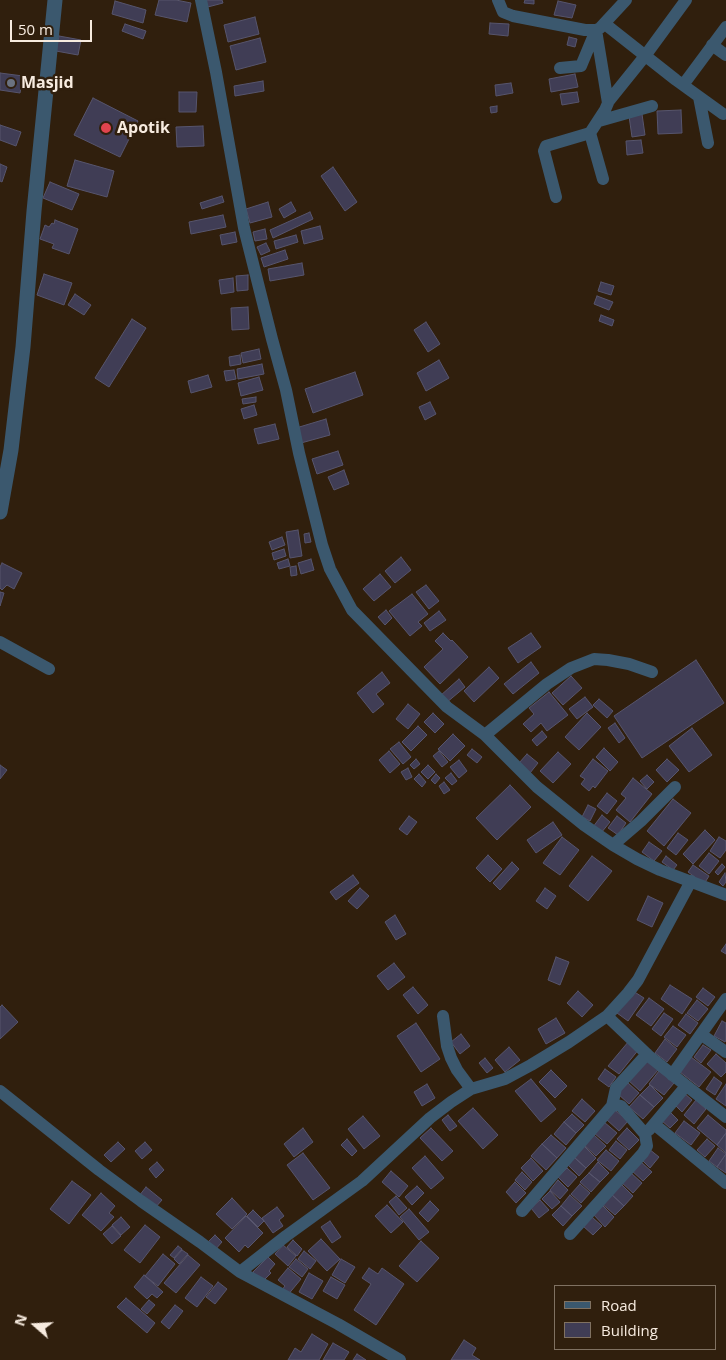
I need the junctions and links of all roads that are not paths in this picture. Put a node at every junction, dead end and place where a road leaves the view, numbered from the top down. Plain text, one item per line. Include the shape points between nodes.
1 (55, 0) edge
2 (201, 0) edge
3 (498, 0) edge
4 (686, 0) edge
5 (622, 1) edge
6 (600, 27) junction
7 (726, 28) edge
8 (712, 46) junction
9 (726, 55) edge
10 (645, 56) junction
11 (560, 68) dead end
12 (683, 84) junction
13 (699, 97) junction
14 (608, 102) junction
15 (652, 106) dead end
16 (723, 114) dead end
17 (599, 121) junction
18 (590, 133) junction
19 (708, 143) dead end
20 (603, 179) dead end
21 (556, 197) dead end
22 (1, 508) edge
23 (0, 642) edge
24 (49, 669) dead end
25 (652, 672) dead end
26 (485, 735) junction
27 (675, 787) dead end
28 (613, 845) junction
29 (691, 881) junction
30 (726, 895) edge
31 (726, 999) edge
32 (444, 1016) dead end
33 (607, 1016) junction
34 (702, 1035) junction
35 (726, 1052) edge
36 (647, 1054) junction
37 (672, 1075) junction
38 (686, 1086) junction
39 (471, 1089) junction
40 (0, 1090) edge
41 (612, 1106) junction
42 (726, 1117) edge
43 (649, 1129) junction
44 (726, 1183) edge
45 (522, 1211) dead end
46 (570, 1234) dead end
47 (240, 1272) junction
48 (400, 1360) edge

1 - 22 street via 22,356
2 - 26 street via 244,228 330,569 352,610 447,707
3 - 6 street via 503,12 513,16 585,30
4 - 10 street
5 - 6 street
6 - 10 street
6 - 11 street via 581,66
6 - 14 street
7 - 8 street
8 - 9 street
8 - 12 street
10 - 12 street
10 - 14 street
12 - 13 street
13 - 16 street
13 - 19 street
14 - 17 street
15 - 17 street
17 - 18 street
18 - 20 street
18 - 21 street via 546,146 544,151
23 - 24 street
25 - 26 street via 594,659 571,668 547,684
26 - 28 street via 537,786
27 - 28 street
28 - 29 street via 660,870
29 - 30 street
29 - 33 street via 638,980
31 - 34 street
32 - 39 street via 451,1058
33 - 36 street
33 - 39 street via 522,1070
34 - 35 street
34 - 37 street
36 - 37 street
36 - 41 street via 616,1088
37 - 38 street
38 - 42 street
38 - 43 street
39 - 47 street via 430,1118 362,1181
40 - 47 street via 99,1170
41 - 43 street via 621,1106
41 - 45 street
43 - 44 street
43 - 46 street via 643,1152
47 - 48 street

